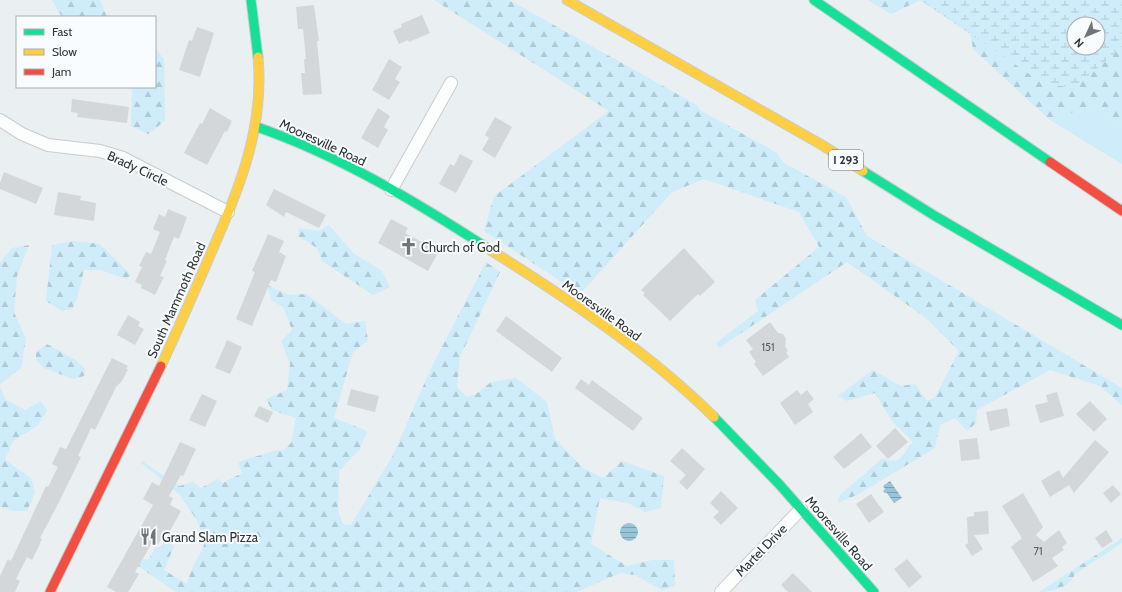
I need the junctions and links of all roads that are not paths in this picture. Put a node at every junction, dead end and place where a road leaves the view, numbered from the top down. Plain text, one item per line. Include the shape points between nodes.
1 (251, 0) edge
2 (567, 0) edge
3 (814, 0) edge
4 (451, 84) dead end
5 (0, 120) edge
6 (256, 127) junction
7 (391, 190) junction
8 (1122, 211) edge
9 (228, 212) junction
10 (1122, 324) edge
11 (801, 509) junction
12 (50, 592) edge
13 (722, 592) edge
14 (874, 592) edge

1 - 6 main road, South Mammoth Road via 259,80
2 - 10 main road, I 293 via 822,145 935,216
3 - 8 main road
4 - 7 street
5 - 9 street, Brady Circle via 22,134 48,145 100,151 123,158
6 - 7 main road, Mooresville Road via 284,136
6 - 9 main road, South Mammoth Road
7 - 11 main road, Mooresville Road via 529,273 646,357 708,411
9 - 12 main road, South Mammoth Road via 163,362
11 - 13 street, Martel Drive
11 - 14 main road, Mooresville Road

